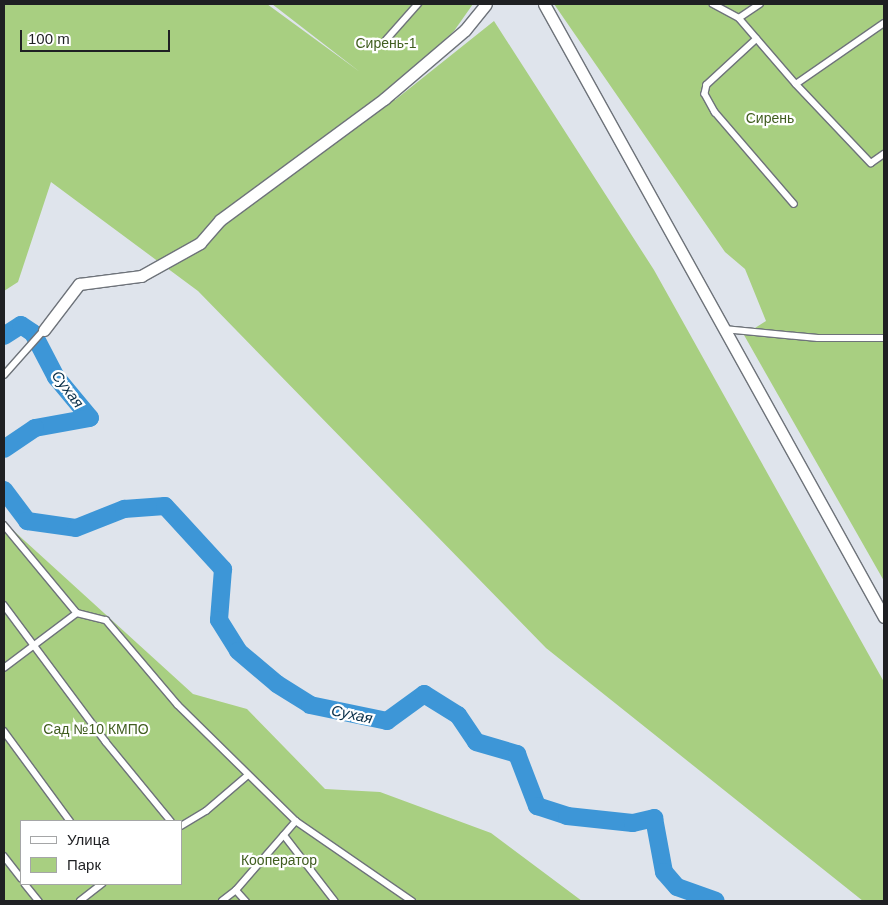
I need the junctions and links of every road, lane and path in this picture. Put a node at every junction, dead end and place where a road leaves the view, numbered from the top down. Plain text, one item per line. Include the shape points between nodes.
1 (418, 4) edge
2 (486, 4) edge
3 (544, 4) edge
4 (713, 4) edge
5 (760, 4) edge
6 (739, 18) junction
7 (884, 23) edge
8 (757, 39) junction
9 (386, 40) dead end
10 (796, 84) junction
11 (884, 154) edge
12 (794, 204) dead end
13 (722, 329) junction
14 (44, 330) joint
15 (884, 338) edge
16 (4, 375) edge
17 (4, 525) edge
18 (4, 605) edge
19 (77, 613) junction
20 (884, 617) edge
21 (36, 646) junction
22 (4, 668) edge
23 (4, 731) edge
24 (247, 776) junction
25 (69, 820) edge
26 (170, 820) edge
27 (296, 821) junction
28 (182, 825) edge
29 (284, 835) junction
30 (4, 856) edge
31 (20, 877) edge
32 (26, 885) edge
33 (101, 885) edge
34 (236, 890) junction
35 (39, 901) edge
36 (80, 901) edge
37 (222, 901) edge
38 (246, 901) edge
39 (335, 901) edge
40 (412, 901) edge

1 - 9 lane
2 - 14 street via 465,30 384,99 220,220 200,243 141,276 79,284
3 - 13 street
4 - 6 lane
5 - 6 lane
6 - 8 lane
7 - 10 lane
8 - 10 lane
8 - 12 lane via 706,85 705,94 715,112
10 - 11 lane via 871,163
13 - 15 lane via 818,338
13 - 20 street
14 - 16 lane
17 - 19 lane
18 - 21 lane
19 - 21 lane
19 - 24 lane via 106,620 178,705
21 - 22 lane
21 - 26 lane
23 - 25 lane
24 - 27 lane
24 - 28 lane via 206,811
27 - 29 lane
27 - 40 lane
29 - 34 lane
29 - 39 lane
30 - 31 lane
32 - 35 lane
33 - 36 lane
34 - 37 lane
34 - 38 lane

